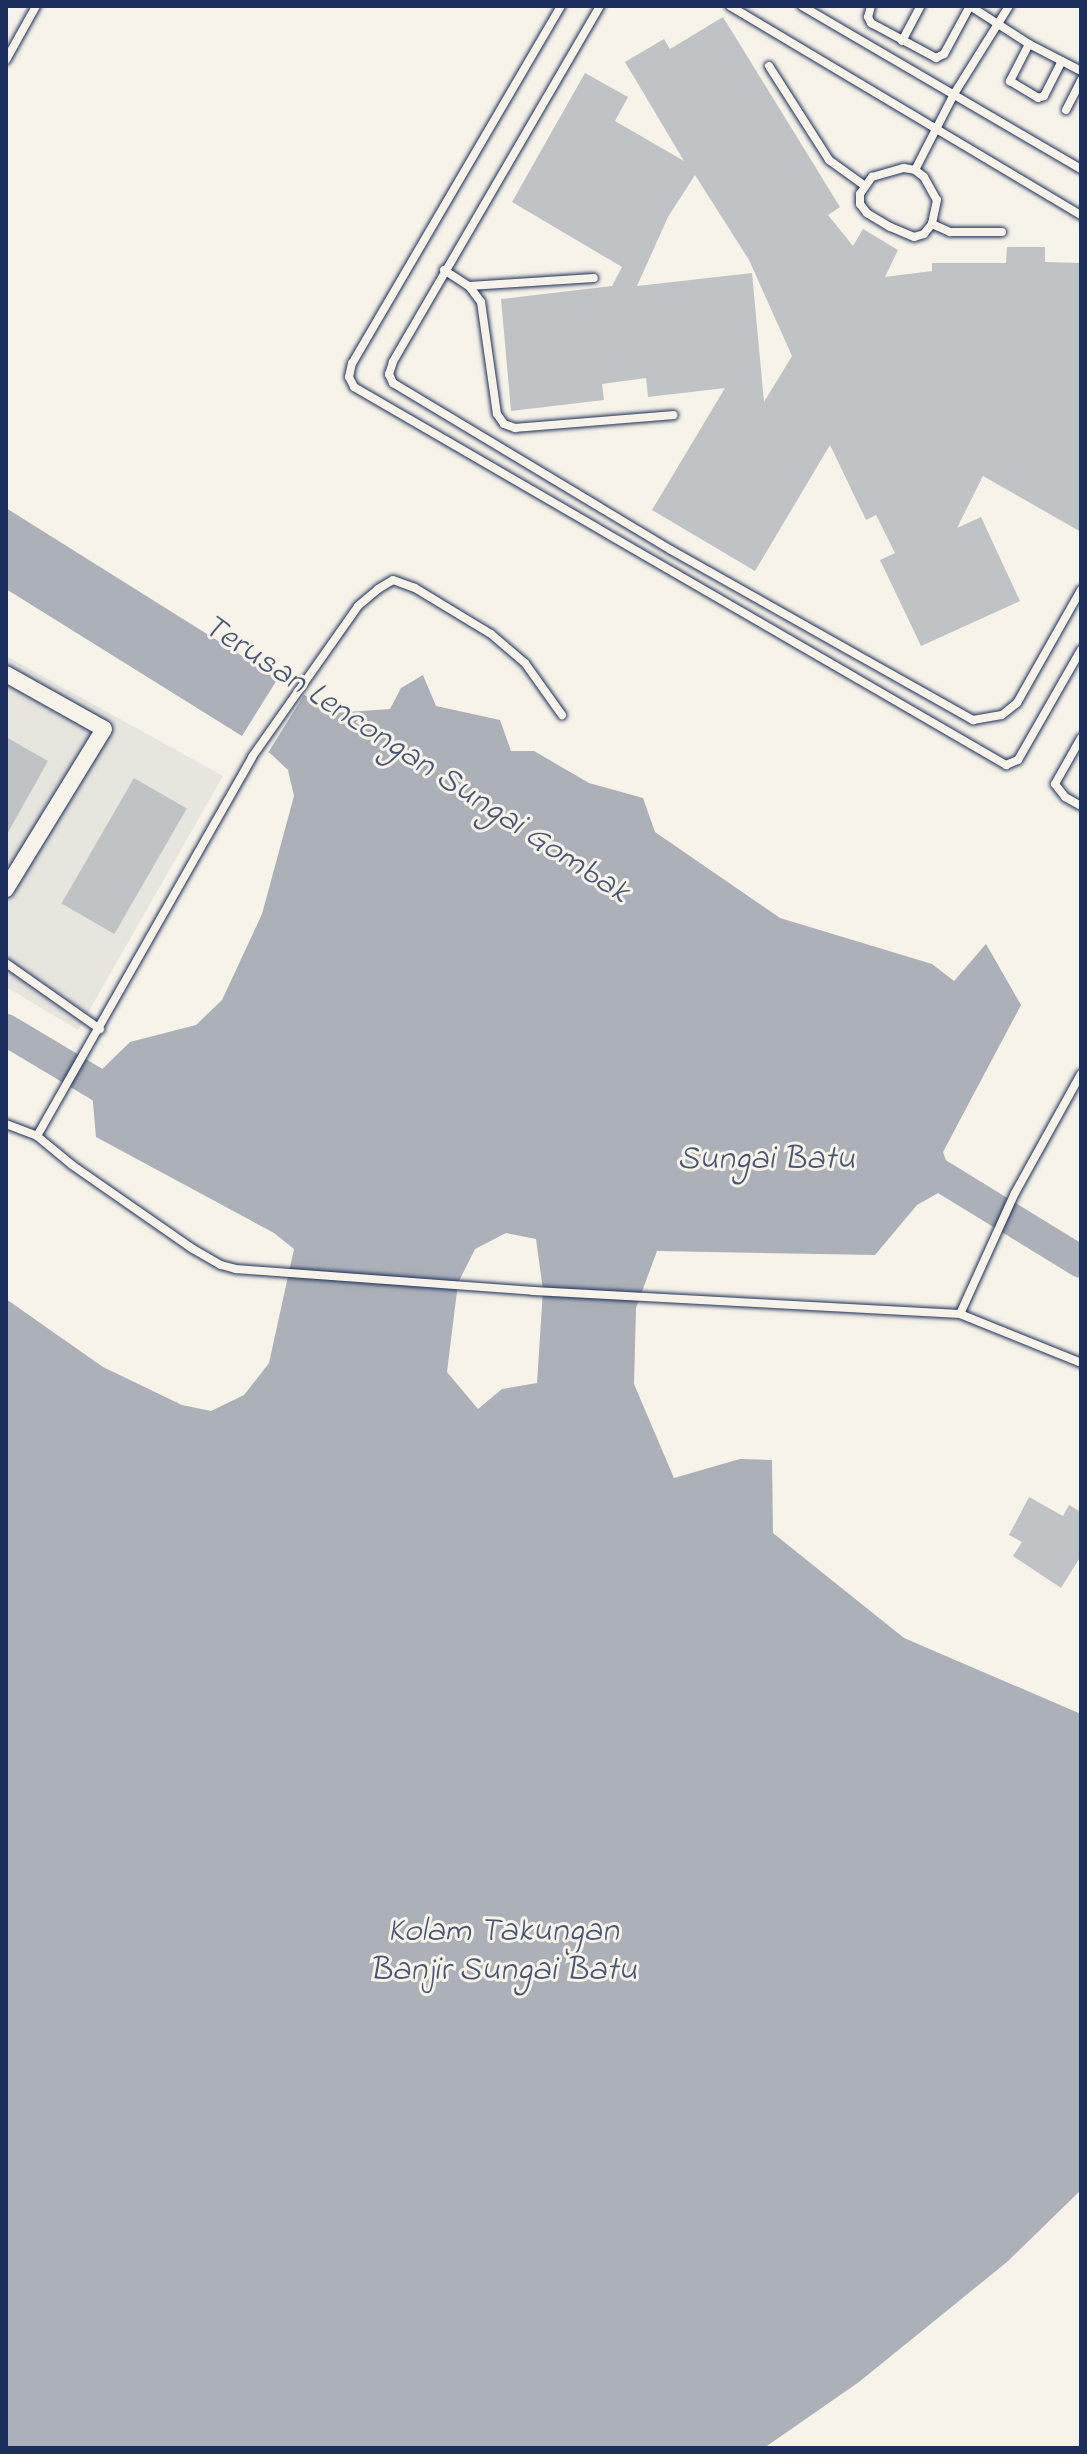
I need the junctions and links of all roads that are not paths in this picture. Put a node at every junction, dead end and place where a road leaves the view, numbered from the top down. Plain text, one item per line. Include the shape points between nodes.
1 (36, 6) edge
2 (561, 6) edge
3 (600, 6) edge
4 (730, 6) edge
5 (802, 6) edge
6 (871, 6) edge
7 (921, 6) edge
8 (970, 6) edge
9 (1009, 6) edge
10 (996, 24) junction
11 (902, 41) junction
12 (1029, 44) junction
13 (6, 60) edge
14 (1062, 61) junction
15 (769, 66) dead end
16 (1081, 71) edge
17 (1081, 80) edge
18 (954, 94) junction
19 (1066, 110) dead end
20 (939, 127) junction
21 (1081, 169) edge
22 (915, 170) junction
23 (865, 186) junction
24 (1081, 215) edge
25 (932, 224) junction
26 (1002, 232) dead end
27 (444, 270) junction
28 (594, 278) dead end
29 (469, 286) junction
30 (673, 415) dead end
31 (1081, 590) edge
32 (1081, 650) edge
33 (6, 674) edge
34 (562, 715) dead end
35 (1081, 738) edge
36 (1081, 806) edge
37 (6, 889) edge
38 (6, 963) edge
39 (100, 1029) junction
40 (1081, 1074) edge
41 (6, 1124) edge
42 (37, 1136) junction
43 (960, 1314) junction
44 (1081, 1363) edge

1 - 13 lane
2 - 32 lane via 352,363 349,377 354,387 1006,765 1018,760
3 - 27 lane
4 - 20 lane
5 - 18 lane
6 - 11 lane via 871,23
7 - 11 lane
8 - 10 lane
8 - 11 lane via 944,54 936,58
9 - 10 lane
10 - 12 lane
10 - 18 lane
12 - 14 lane
12 - 14 lane via 1010,81 1038,98
14 - 16 lane
15 - 23 lane via 829,160
17 - 19 lane
18 - 20 lane
18 - 21 lane
20 - 22 lane
20 - 24 lane
22 - 23 lane via 882,173
22 - 25 lane via 937,200
23 - 25 lane via 860,204 901,234 924,234
25 - 26 lane via 950,232
27 - 29 lane
27 - 31 lane via 393,362 393,383 671,550 973,720 1002,715 1017,703
28 - 29 lane
29 - 30 lane via 481,302 497,414 504,424 515,428
33 - 37 street via 104,729
34 - 39 lane via 525,663 491,634 393,580 358,606 252,757
35 - 36 lane via 1055,784
38 - 39 lane
39 - 42 lane
40 - 43 lane via 1015,1193
41 - 42 lane
42 - 43 lane via 209,1259 236,1269
43 - 44 lane

